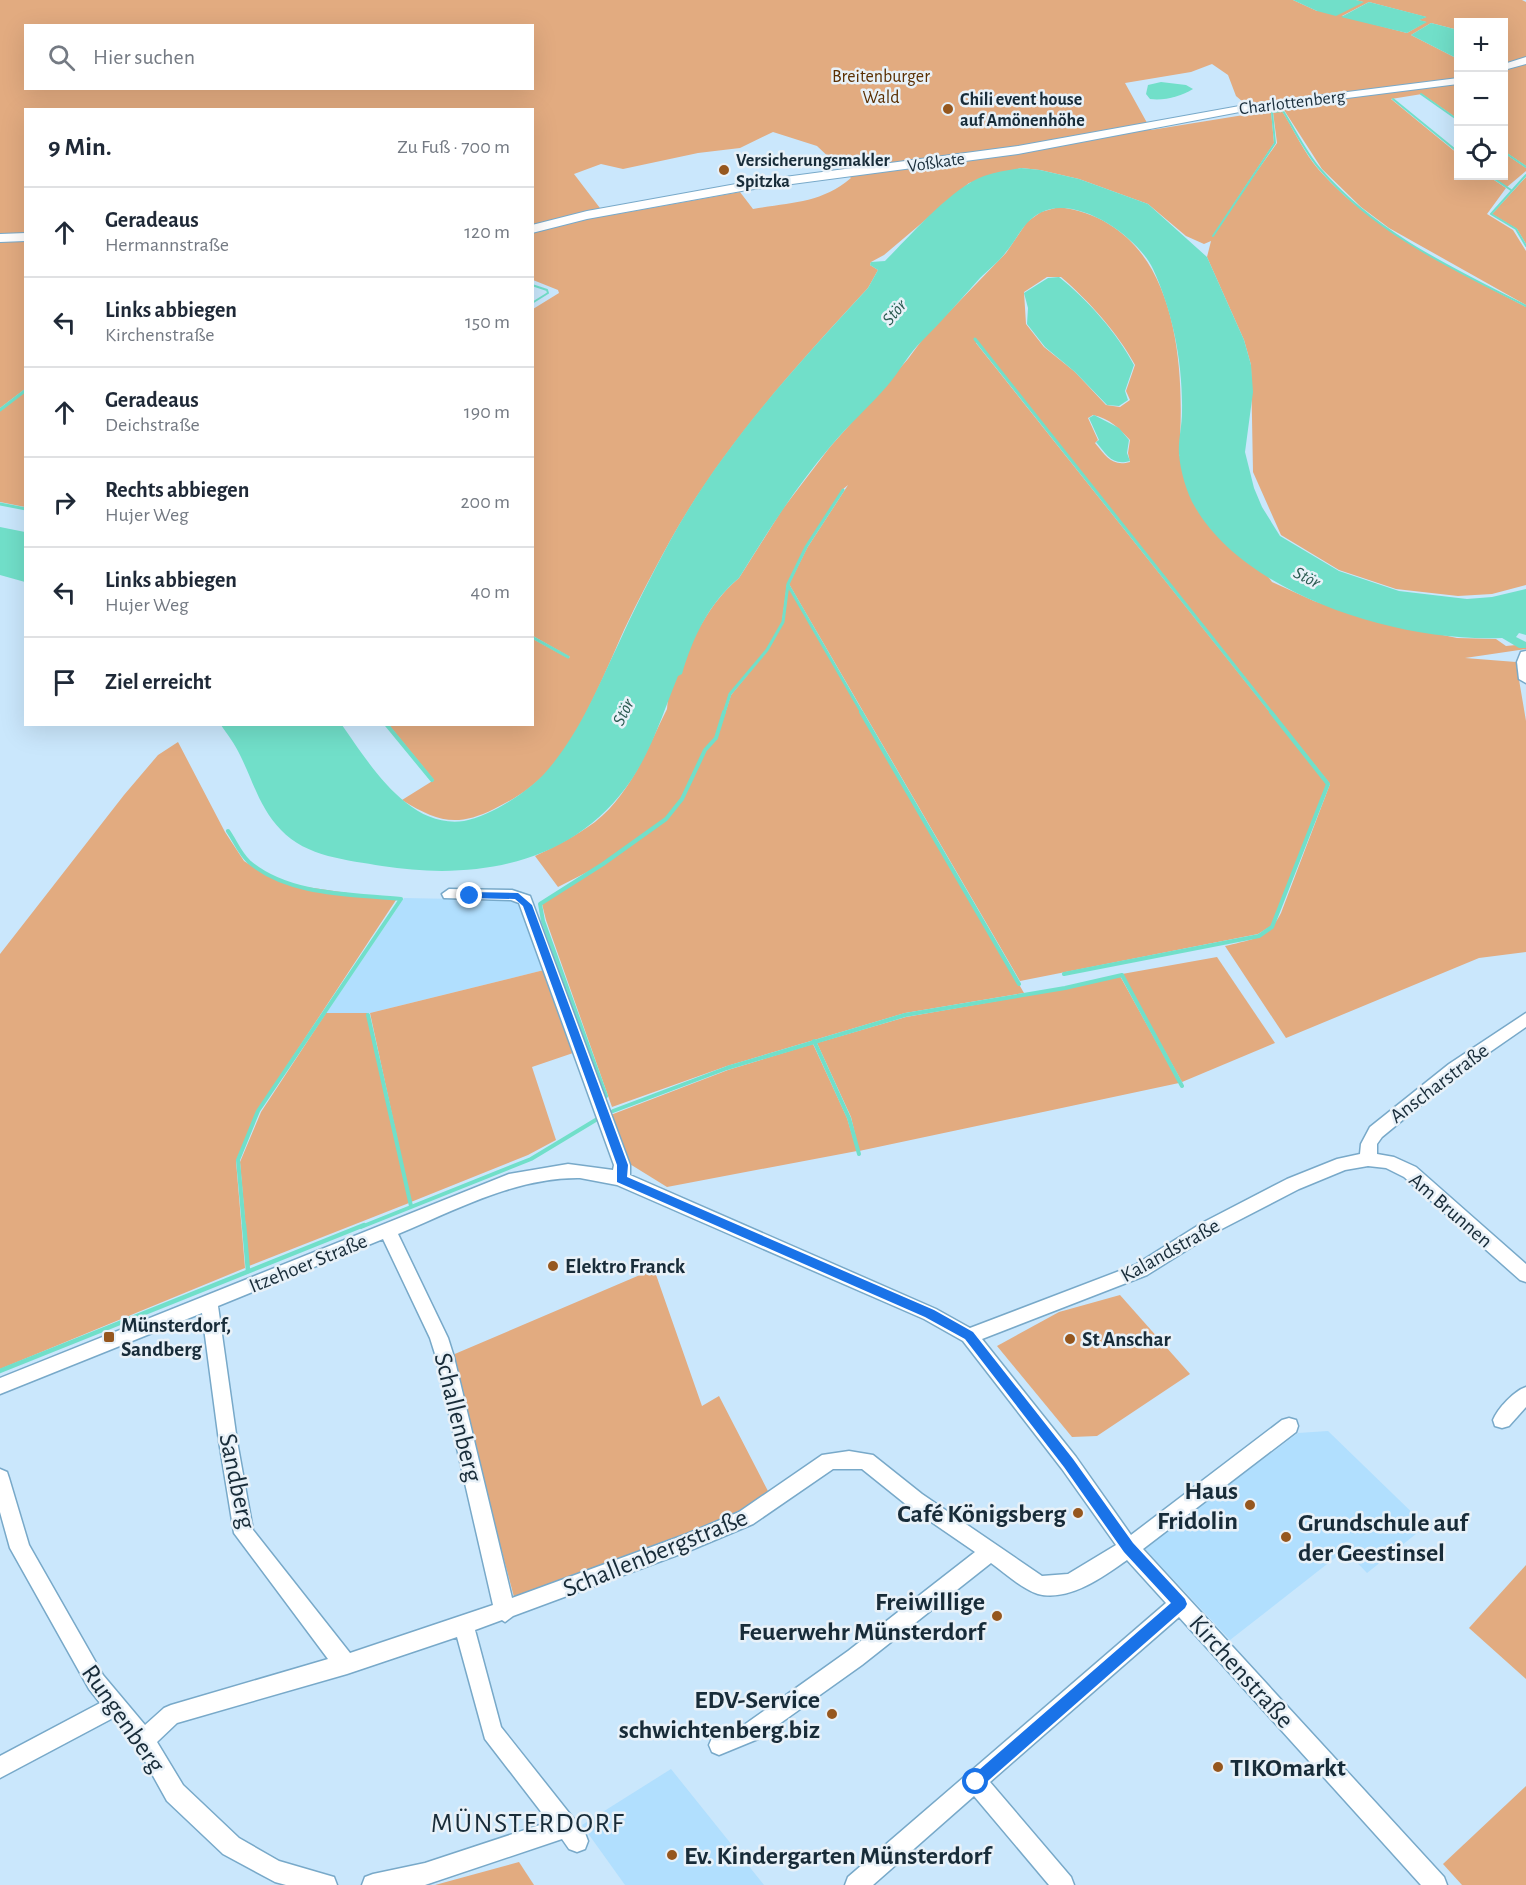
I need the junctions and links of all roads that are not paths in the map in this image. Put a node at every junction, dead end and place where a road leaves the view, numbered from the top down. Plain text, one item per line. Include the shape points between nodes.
1 (1526, 60) edge
2 (1508, 65) edge
3 (1454, 82) edge
4 (1126, 129) joint
5 (534, 228) edge
6 (24, 237) edge
7 (0, 238) edge
8 (1526, 655) edge
9 (1526, 679) edge
10 (448, 894) dead end
11 (1526, 1019) edge
12 (1368, 1159) junction
13 (621, 1179) junction
14 (388, 1231) junction
15 (1526, 1275) edge
16 (209, 1302) junction
17 (969, 1336) junction
18 (0, 1386) edge
19 (1526, 1395) edge
20 (1502, 1420) dead end
21 (1289, 1426) dead end
22 (0, 1478) edge
23 (1129, 1548) junction
24 (990, 1552) junction
25 (1180, 1604) junction
26 (505, 1612) junction
27 (464, 1625) junction
28 (346, 1664) junction
29 (116, 1706) junction
30 (144, 1740) junction
31 (719, 1745) dead end
32 (0, 1767) edge
33 (976, 1782) junction
34 (326, 1885) edge
35 (373, 1885) edge
36 (856, 1885) edge
37 (1063, 1885) edge
38 (1436, 1885) edge

1 - 2 main road
3 - 4 main road, Charlottenberg via 1228,110
4 - 5 main road, Voßkate via 1018,150 747,186
6 - 7 main road
8 - 9 street
10 - 13 street via 512,895 525,900 622,1165
11 - 12 street, Anscharstraße via 1455,1068 1376,1132 1369,1144
12 - 15 street, Am Brunnen via 1388,1162 1410,1172
12 - 17 street, Kalandstraße via 1343,1164 1293,1184 1208,1228 1142,1270
13 - 14 street, Itzehoer Straße via 572,1169 544,1172
13 - 17 street, Itzehoer Straße via 930,1314
14 - 16 street, Itzehoer Straße
14 - 26 street, Schallenberg via 445,1357
16 - 18 street, Itzehoer Straße
16 - 28 street, Sandberg via 244,1533
17 - 23 street, Kirchenstraße via 1069,1463
19 - 20 street
21 - 23 street, Schallenbergstraße
22 - 29 street, Rungenberg via 20,1548 96,1682
23 - 24 street, Schallenbergstraße via 1080,1579 1046,1586 1029,1581
23 - 25 street, Kirchenstraße
24 - 26 street, Schallenbergstraße via 866,1461 829,1461 746,1518
24 - 31 street via 836,1672 751,1732
25 - 33 street
25 - 38 street, Kirchenstraße
26 - 27 street, Schallenbergstraße
27 - 28 street, Schallenbergstraße
27 - 35 street via 492,1732 572,1834
28 - 30 street, Schallenbergstraße via 171,1715
29 - 30 street, Rungenberg
29 - 32 street
30 - 34 street, Rungenberg via 175,1793 231,1846 275,1871
33 - 36 street
33 - 37 street

